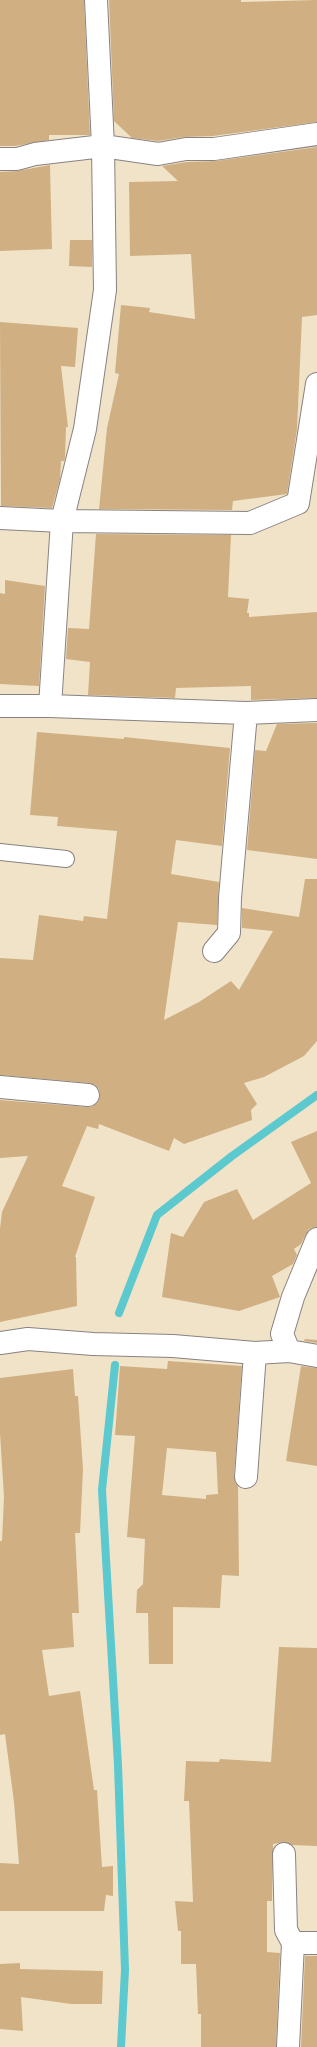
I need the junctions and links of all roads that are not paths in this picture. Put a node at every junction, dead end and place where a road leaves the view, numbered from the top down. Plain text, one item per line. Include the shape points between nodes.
1 (96, 0) edge
2 (317, 134) edge
3 (103, 146) junction
4 (0, 159) edge
5 (317, 384) edge
6 (0, 518) edge
7 (62, 521) junction
8 (0, 706) edge
9 (50, 706) junction
10 (317, 710) edge
11 (246, 713) junction
12 (0, 852) edge
13 (66, 859) dead end
14 (214, 951) dead end
15 (0, 1087) edge
16 (88, 1095) dead end
17 (317, 1239) edge
18 (0, 1343) edge
19 (289, 1351) junction
20 (255, 1352) junction
21 (317, 1356) edge
22 (246, 1477) dead end
23 (284, 1854) dead end
24 (293, 1943) junction
25 (317, 1943) edge
26 (288, 2047) edge

1 - 3 street
2 - 3 street via 214,149 186,149 158,154
3 - 4 street via 35,154 17,159
3 - 7 street via 104,290 85,429
5 - 7 street via 298,503 250,522
6 - 7 street
7 - 9 street
8 - 9 street
9 - 11 street
10 - 11 street
11 - 14 street via 229,932
12 - 13 lane
15 - 16 street
17 - 19 street via 293,1297 282,1334
18 - 20 street via 28,1339
19 - 20 street
19 - 21 street
20 - 22 street
23 - 24 street via 286,1930
24 - 25 street
24 - 26 street

